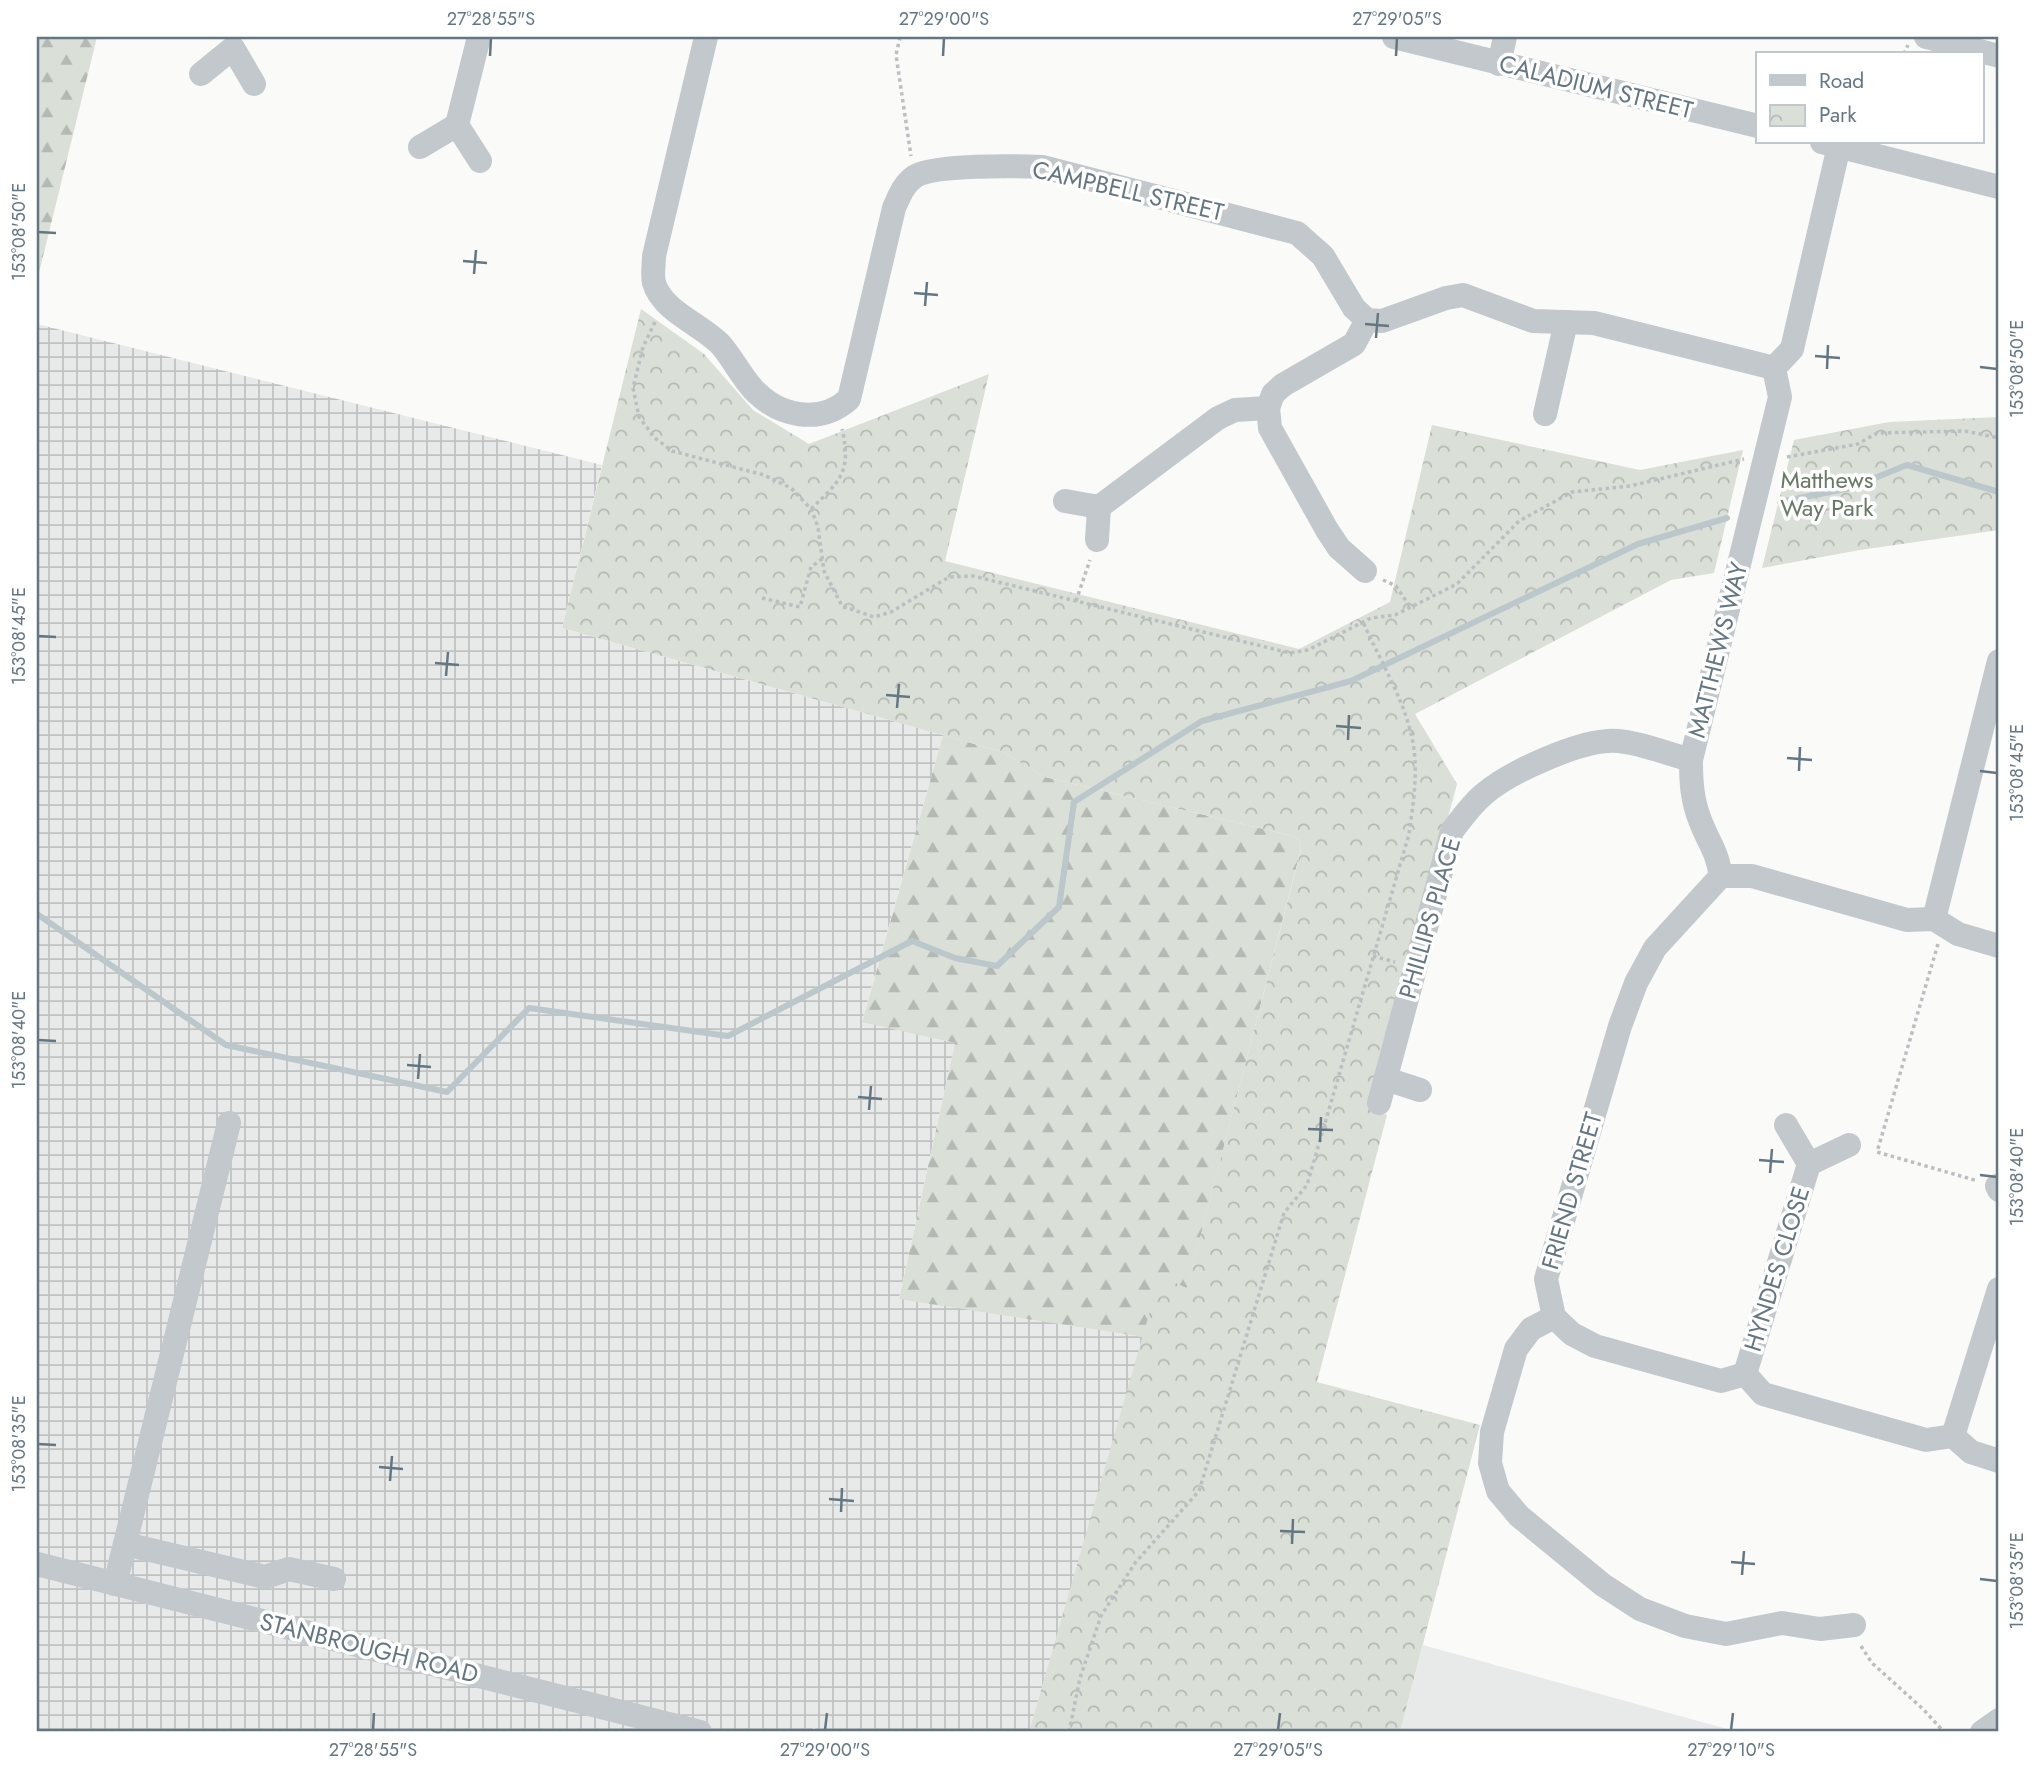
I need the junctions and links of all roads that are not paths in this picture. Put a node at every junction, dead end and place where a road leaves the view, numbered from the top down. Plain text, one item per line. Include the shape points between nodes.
1 (479, 37) edge
2 (706, 37) edge
3 (1394, 37) edge
4 (1505, 37) edge
5 (1926, 37) edge
6 (235, 42) edge
7 (1999, 56) edge
8 (1499, 64) junction
9 (201, 74) dead end
10 (254, 84) dead end
11 (457, 125) junction
12 (1756, 126) edge
13 (1830, 144) edge
14 (421, 147) dead end
15 (480, 161) dead end
16 (1999, 187) edge
17 (1367, 320) junction
18 (1566, 322) junction
19 (1774, 368) junction
20 (1268, 408) junction
21 (1545, 414) dead end
22 (1065, 501) dead end
23 (1100, 507) junction
24 (1097, 540) road end
25 (1365, 572) road end
26 (1999, 661) edge
27 (1691, 760) junction
28 (1721, 876) junction
29 (1939, 922) junction
30 (1999, 946) edge
31 (1386, 1079) junction
32 (1420, 1090) dead end
33 (1379, 1103) dead end
34 (229, 1123) dead end
35 (1786, 1125) dead end
36 (1849, 1145) dead end
37 (1809, 1164) junction
38 (1999, 1289) edge
39 (1554, 1317) junction
40 (1745, 1374) junction
41 (1953, 1436) junction
42 (1999, 1461) edge
43 (125, 1544) junction
44 (37, 1564) edge
45 (334, 1579) dead end
46 (115, 1584) junction
47 (1854, 1625) road end
48 (1999, 1720) edge
49 (700, 1732) edge
50 (1982, 1732) edge

1 - 11 street
2 - 17 street, CAMPBELL STREET via 654,256 654,282 664,300 720,344 754,389 788,412 816,417 836,411 849,399 894,208 902,189 915,176 934,170 1043,167 1297,233 1323,256 1354,308
3 - 8 street, CALADIUM STREET
4 - 8 street
5 - 7 street
6 - 9 street
6 - 10 street
8 - 12 street, CALADIUM STREET
11 - 14 street
11 - 15 street
13 - 16 street
13 - 19 street via 1792,349
17 - 18 street via 1381,321 1463,295 1533,321
17 - 20 street via 1354,344 1283,384
18 - 19 street via 1594,323
18 - 21 street
19 - 27 street, MATTHEWS WAY via 1780,397
20 - 23 street via 1235,410 1218,418
20 - 25 street via 1270,428 1327,530
22 - 23 street
23 - 24 street
26 - 29 street
27 - 28 street, MATTHEWS WAY via 1690,790 1717,851
27 - 31 street, PHILLIPS PLACE via 1619,741 1582,745 1486,792 1467,810 1452,831
28 - 29 street via 1752,876 1907,920
28 - 39 street, FRIEND STREET via 1655,948 1624,1015 1546,1279
29 - 30 street via 1958,934
31 - 32 street
31 - 33 street, PHILLIPS PLACE
34 - 43 street
35 - 37 street, HYNDES CLOSE
36 - 37 street, HYNDES CLOSE
37 - 40 street, HYNDES CLOSE
38 - 41 street
39 - 40 street via 1595,1346 1721,1381
39 - 47 street via 1531,1329 1516,1349 1492,1432 1490,1463 1498,1491 1519,1516 1603,1585 1640,1609 1685,1626 1726,1634 1782,1623 1820,1629
40 - 41 street via 1763,1394 1926,1440
41 - 42 street via 1971,1452
43 - 45 street via 265,1577 289,1569
43 - 46 street
44 - 46 street, STANBROUGH ROAD
46 - 49 street, STANBROUGH ROAD
48 - 50 street

